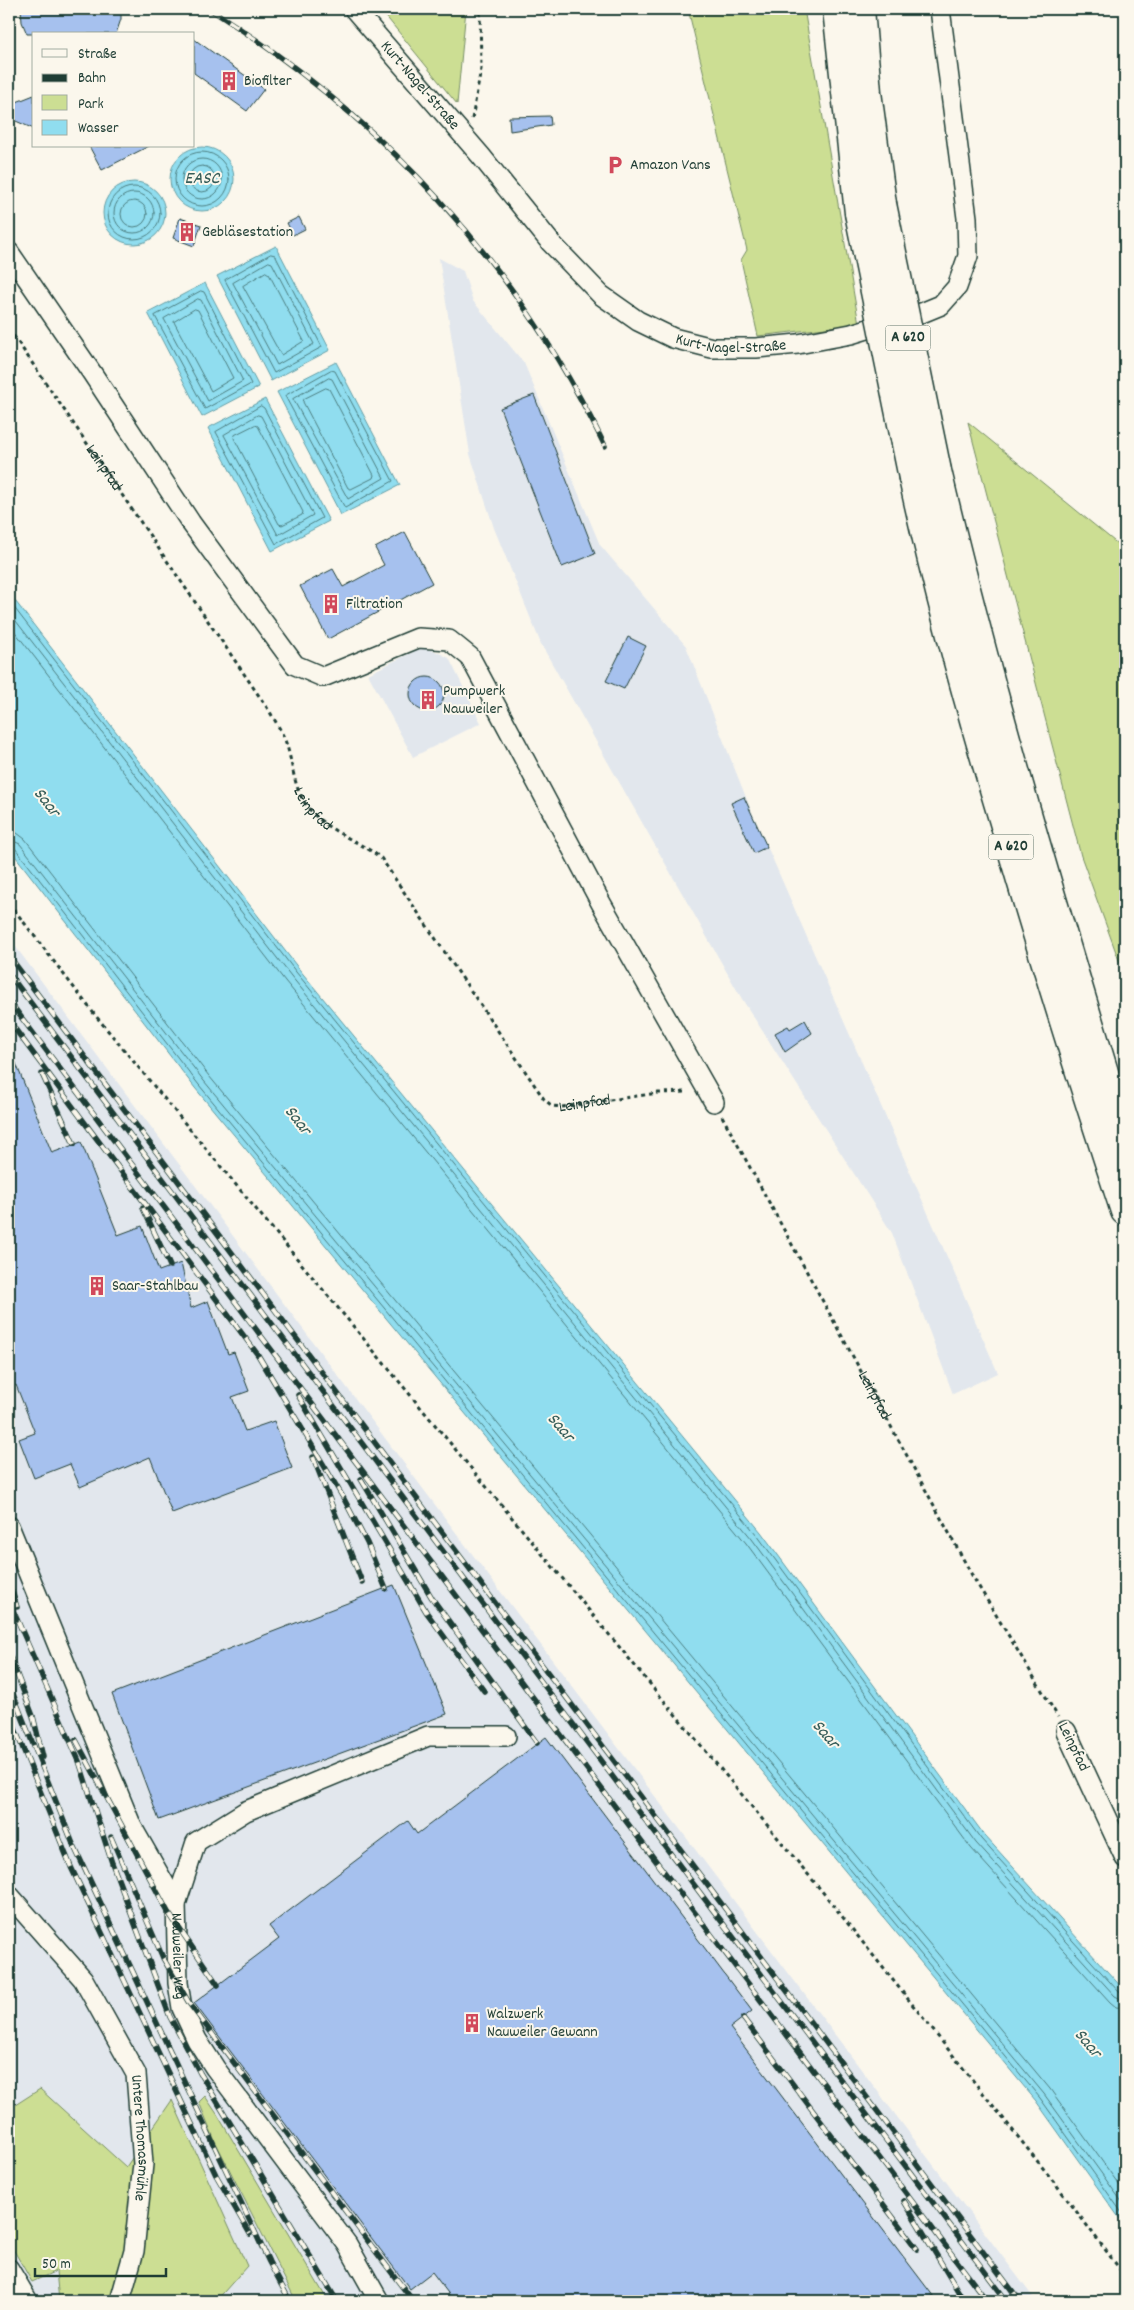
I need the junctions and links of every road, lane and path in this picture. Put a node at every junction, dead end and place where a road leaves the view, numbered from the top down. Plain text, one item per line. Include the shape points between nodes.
1 (354, 9) edge
2 (480, 9) edge
3 (837, 9) edge
4 (860, 9) edge
5 (940, 9) edge
6 (459, 130) junction
7 (870, 209) junction
8 (9, 252) edge
9 (9, 329) edge
10 (925, 474) junction
11 (9, 902) edge
12 (714, 1102) junction
13 (1125, 1141) edge
14 (1125, 1211) edge
15 (9, 1526) edge
16 (1066, 1730) joint
17 (506, 1736) dead end
18 (1125, 1858) edge
19 (9, 1895) edge
20 (176, 1904) junction
21 (9, 2268) edge
22 (1125, 2276) edge
23 (28, 2301) edge
24 (120, 2301) edge
25 (379, 2301) edge

1 - 6 street, Kurt-Nagel-Straße
2 - 6 path via 482,68 473,118
3 - 7 highway, A 620
4 - 7 highway, A 620 via 867,92
5 - 6 street, Kurt-Nagel-Straße via 967,218 968,256 957,287 941,305 850,334 798,344 712,348 673,338 638,321 602,295 551,243
7 - 10 highway, A 620, bridge
8 - 12 street via 191,523 295,666 323,677 418,638 449,640 470,657 600,903
9 - 12 path, Leinpfad via 270,712 285,741 294,783 310,810 336,832 366,846 381,858 544,1099 552,1106 562,1107 684,1091
10 - 13 highway, A 620
10 - 14 highway, A 620 via 931,562 1036,932
11 - 22 path via 95,1015 821,1890
12 - 16 path, Leinpfad via 973,1577
15 - 20 street, Nauweiler Weg via 132,1828
16 - 18 street, Leinpfad
17 - 20 street via 428,1736 246,1811 196,1842
19 - 24 street, Untere Thomasmühle via 83,1979 136,2074 143,2164 134,2251
20 - 25 street, Nauweiler Weg via 178,1983 182,2008 197,2040 347,2244
21 - 23 street

